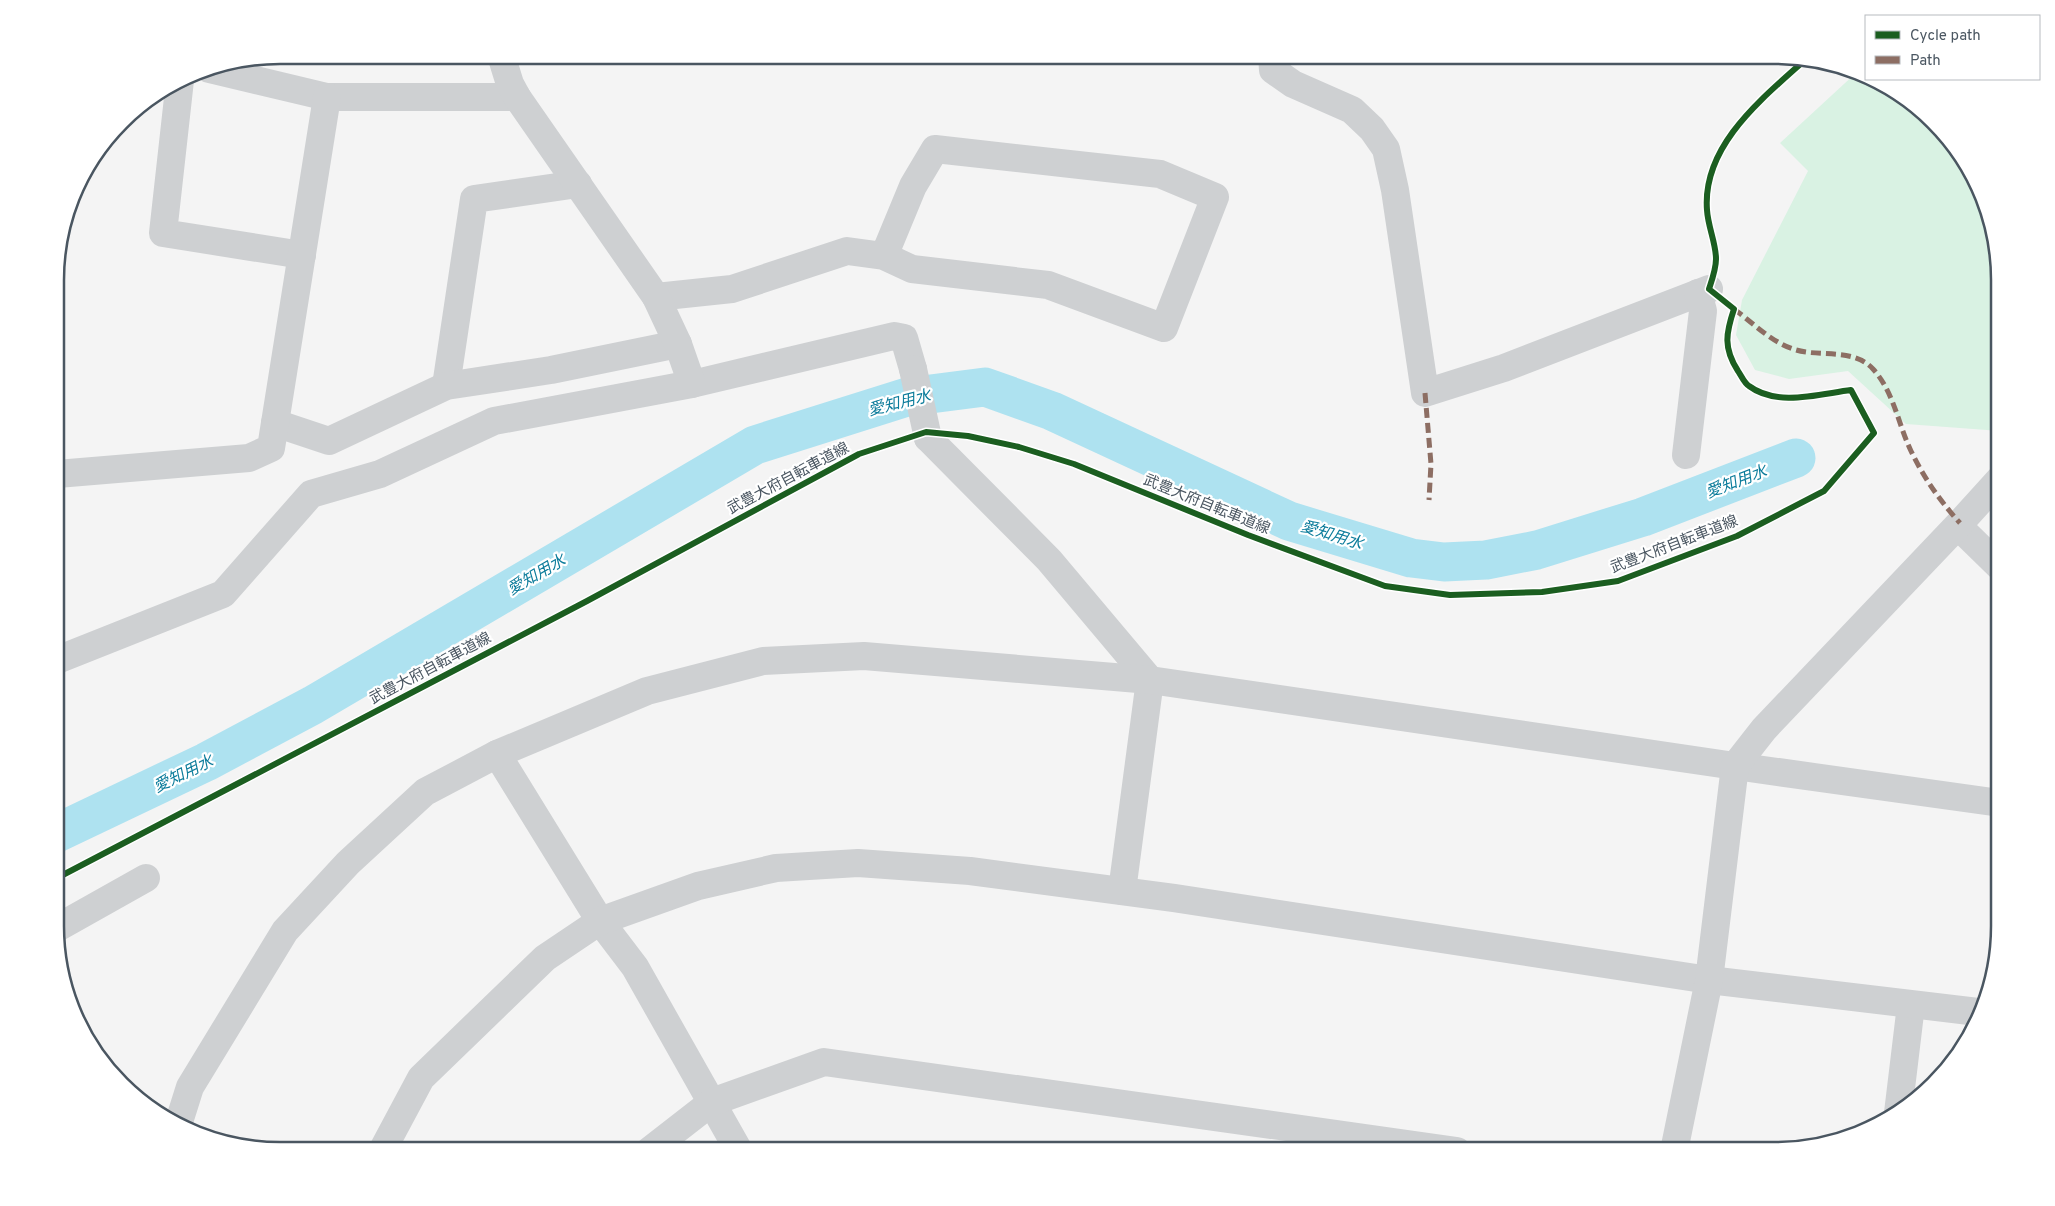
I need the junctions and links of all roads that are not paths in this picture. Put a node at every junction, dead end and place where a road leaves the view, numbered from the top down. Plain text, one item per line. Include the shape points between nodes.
1 (504, 64) edge
2 (1273, 64) edge
3 (221, 72) edge
4 (179, 89) edge
5 (328, 97) junction
6 (517, 97) junction
7 (578, 184) junction
8 (302, 255) junction
9 (884, 256) junction
10 (656, 296) junction
11 (678, 344) junction
12 (692, 384) junction
13 (446, 386) junction
14 (275, 422) junction
15 (1686, 455) dead end
16 (64, 473) edge
17 (1991, 489) edge
18 (1958, 526) junction
19 (1991, 558) edge
20 (64, 657) edge
21 (1150, 680) junction
22 (497, 754) junction
23 (1735, 766) junction
24 (1991, 801) edge
25 (146, 878) dead end
26 (1122, 891) junction
27 (600, 921) junction
28 (64, 924) edge
29 (1709, 980) junction
30 (1911, 1005) junction
31 (1974, 1012) edge
32 (712, 1102) junction
33 (1899, 1103) edge
34 (180, 1118) edge
35 (387, 1142) edge
36 (661, 1142) edge
37 (734, 1142) edge
38 (1393, 1142) edge
39 (1676, 1142) edge

1 - 6 street
2 - 15 street via 1273,70 1293,84 1352,110 1372,129 1386,149 1426,393 1504,368 1704,291
3 - 5 street
4 - 8 street via 163,233
5 - 6 street
5 - 8 street
6 - 7 street
7 - 10 street
7 - 13 street via 474,199
8 - 14 street
9 - 9 street via 912,269 1048,285 1164,328 1215,197 1160,174 935,149 913,186
9 - 10 street via 847,251 732,289
10 - 11 street
11 - 12 street
11 - 13 street via 551,370
12 - 20 street via 494,421 380,474 312,494 223,594
12 - 21 street, bridge via 894,336 904,338 928,438 1048,560
13 - 14 street via 330,441
14 - 16 street via 271,448 249,458
17 - 18 street
18 - 19 street
18 - 23 street via 1764,729
21 - 22 street via 864,656 763,661 646,691
21 - 23 street
21 - 26 street
22 - 27 street
22 - 34 street via 425,792 348,863 284,931 190,1087
23 - 24 street
23 - 29 street
25 - 28 street
26 - 27 street via 970,872 868,864 776,868 698,886
26 - 29 street
27 - 32 street via 635,966
27 - 35 street via 545,958 421,1078
29 - 30 street
29 - 39 street
30 - 31 street
30 - 33 street
32 - 36 street
32 - 37 street
32 - 38 street via 824,1062

